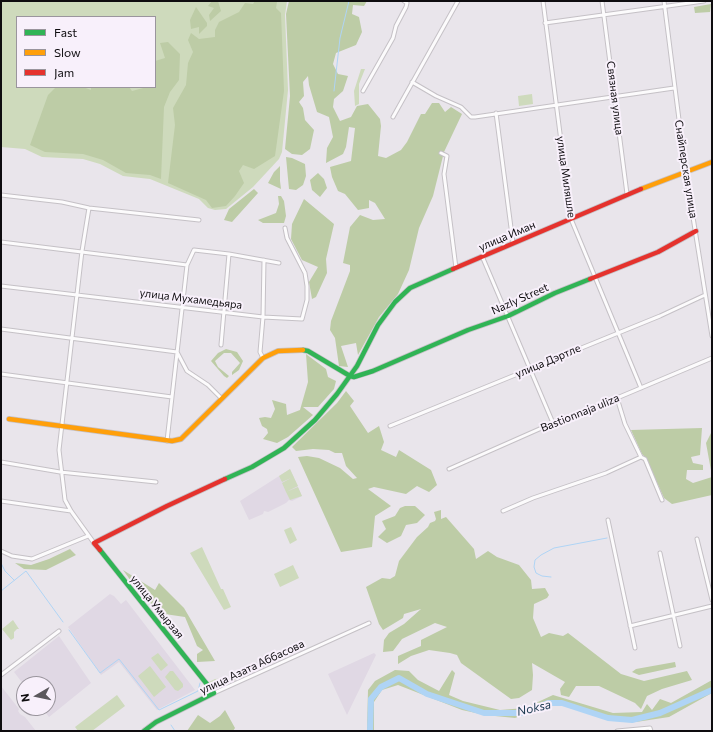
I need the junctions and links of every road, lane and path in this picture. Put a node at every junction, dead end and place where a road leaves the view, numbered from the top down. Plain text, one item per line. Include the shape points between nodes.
1 (404, 1) edge
2 (458, 1) edge
3 (543, 1) edge
4 (602, 1) edge
5 (664, 1) edge
6 (704, 1) edge
7 (665, 7) junction
8 (604, 14) junction
9 (545, 23) junction
10 (412, 82) junction
11 (674, 88) junction
12 (363, 91) dead end
13 (616, 96) junction
14 (556, 104) junction
15 (496, 113) junction
16 (393, 117) dead end
17 (442, 153) dead end
18 (712, 162) edge
19 (686, 172) junction
20 (627, 194) junction
21 (1, 195) edge
22 (90, 208) junction
23 (571, 219) junction
24 (199, 220) dead end
25 (285, 228) dead end
26 (696, 231) junction
27 (1, 242) edge
28 (513, 243) junction
29 (82, 251) junction
30 (229, 254) junction
31 (482, 256) junction
32 (264, 260) junction
33 (279, 263) dead end
34 (187, 265) junction
35 (456, 268) junction
36 (596, 277) junction
37 (1, 286) edge
38 (78, 295) junction
39 (705, 295) junction
40 (182, 307) junction
41 (224, 312) junction
42 (508, 316) junction
43 (263, 318) junction
44 (1, 329) edge
45 (619, 332) junction
46 (712, 336) edge
47 (72, 339) junction
48 (221, 345) dead end
49 (177, 352) junction
50 (263, 358) junction
51 (712, 358) edge
52 (529, 369) junction
53 (1, 374) edge
54 (350, 376) junction
55 (66, 382) junction
56 (641, 388) junction
57 (172, 397) junction
58 (220, 398) junction
59 (617, 398) junction
60 (9, 418) dead end
61 (554, 423) junction
62 (61, 425) junction
63 (390, 426) dead end
64 (167, 441) junction
65 (641, 457) junction
66 (1, 462) edge
67 (449, 468) dead end
68 (60, 472) junction
69 (156, 482) dead end
70 (662, 500) dead end
71 (1, 501) edge
72 (70, 511) junction
73 (503, 511) dead end
74 (608, 520) dead end
75 (87, 534) junction
76 (697, 539) dead end
77 (94, 544) junction
78 (1, 551) edge
79 (660, 553) dead end
80 (712, 600) edge
81 (712, 606) edge
82 (673, 615) junction
83 (369, 623) dead end
84 (630, 626) junction
85 (59, 631) dead end
86 (680, 646) dead end
87 (635, 648) dead end
88 (1, 675) edge
89 (214, 693) junction
90 (651, 730) edge
91 (144, 731) edge
92 (617, 731) edge

1 - 12 street via 407,3 406,7 393,38
2 - 10 street
3 - 9 street, улица Миляшле
4 - 8 street, Связная улица
5 - 7 street, Снайперская улица
6 - 7 street
7 - 8 street
7 - 11 street, Снайперская улица
8 - 9 street
8 - 13 street, Связная улица
9 - 14 street, улица Миляшле
10 - 15 street via 461,107 471,116
10 - 16 street
11 - 13 street
11 - 19 street, Снайперская улица
13 - 14 street
13 - 20 street, Связная улица
14 - 15 street
14 - 23 street, улица Миляшле
15 - 28 street
17 - 35 street via 447,156 444,174
18 - 19 street, улица Иман
19 - 20 street, улица Иман
19 - 26 street, Снайперская улица
20 - 23 street, улица Иман
21 - 22 street
22 - 24 street
22 - 29 street
23 - 28 street, улица Иман
23 - 36 street, улица Миляшле
25 - 43 street, улица Мухамедьяра via 287,238 304,273 307,300 302,319
26 - 36 street, Nazly Street via 658,252
26 - 39 street, Снайперская улица
27 - 29 street
28 - 31 street, улица Иман
29 - 34 street
29 - 38 street
30 - 32 street
30 - 34 street via 194,250
30 - 41 street
31 - 35 street, улица Иман
31 - 42 street
32 - 33 street
32 - 43 street
34 - 40 street
35 - 54 street, улица Иман via 404,292 378,325
36 - 42 street, Nazly Street
36 - 45 street, улица Миляшле
37 - 38 street, улица Мухамедьяра
38 - 40 street, улица Мухамедьяра
38 - 47 street
39 - 45 street, улица Дэртле
39 - 46 street, Снайперская улица
40 - 41 street, улица Мухамедьяра
40 - 49 street
41 - 43 street, улица Мухамедьяра
41 - 48 street
42 - 52 street
42 - 54 street, Nazly Street via 468,330 373,371
43 - 50 street via 260,352
44 - 47 street
45 - 52 street, улица Дэртле
45 - 56 street, улица Миляшле
47 - 49 street
47 - 55 street
49 - 57 street
49 - 58 street via 187,371 208,385
50 - 54 street via 278,351 300,349 308,351
50 - 58 street
51 - 56 street, Bastionnaja uliza
52 - 61 street
52 - 63 street, улица Дэртле
53 - 55 street
54 - 77 street, улица Иман via 325,409 284,448 252,467 167,506
55 - 57 street
55 - 62 street
56 - 59 street, Bastionnaja uliza
57 - 64 street
58 - 64 street via 181,439
59 - 61 street, Bastionnaja uliza
59 - 65 street via 625,424
60 - 62 street
61 - 67 street, Bastionnaja uliza
62 - 64 street
62 - 68 street
65 - 70 street via 645,459
65 - 73 street
66 - 68 street
68 - 69 street
68 - 72 street via 65,500
71 - 72 street
72 - 75 street
74 - 84 street
75 - 77 street, улица Умырзая
75 - 78 street via 32,560
76 - 80 street
77 - 89 street, улица Умырзая
79 - 82 street
81 - 82 street
82 - 84 street
82 - 86 street
83 - 89 street, улица Азата Аббасова
84 - 87 street
85 - 88 street
89 - 91 street, улица Азата Аббасова via 156,722
90 - 92 street

